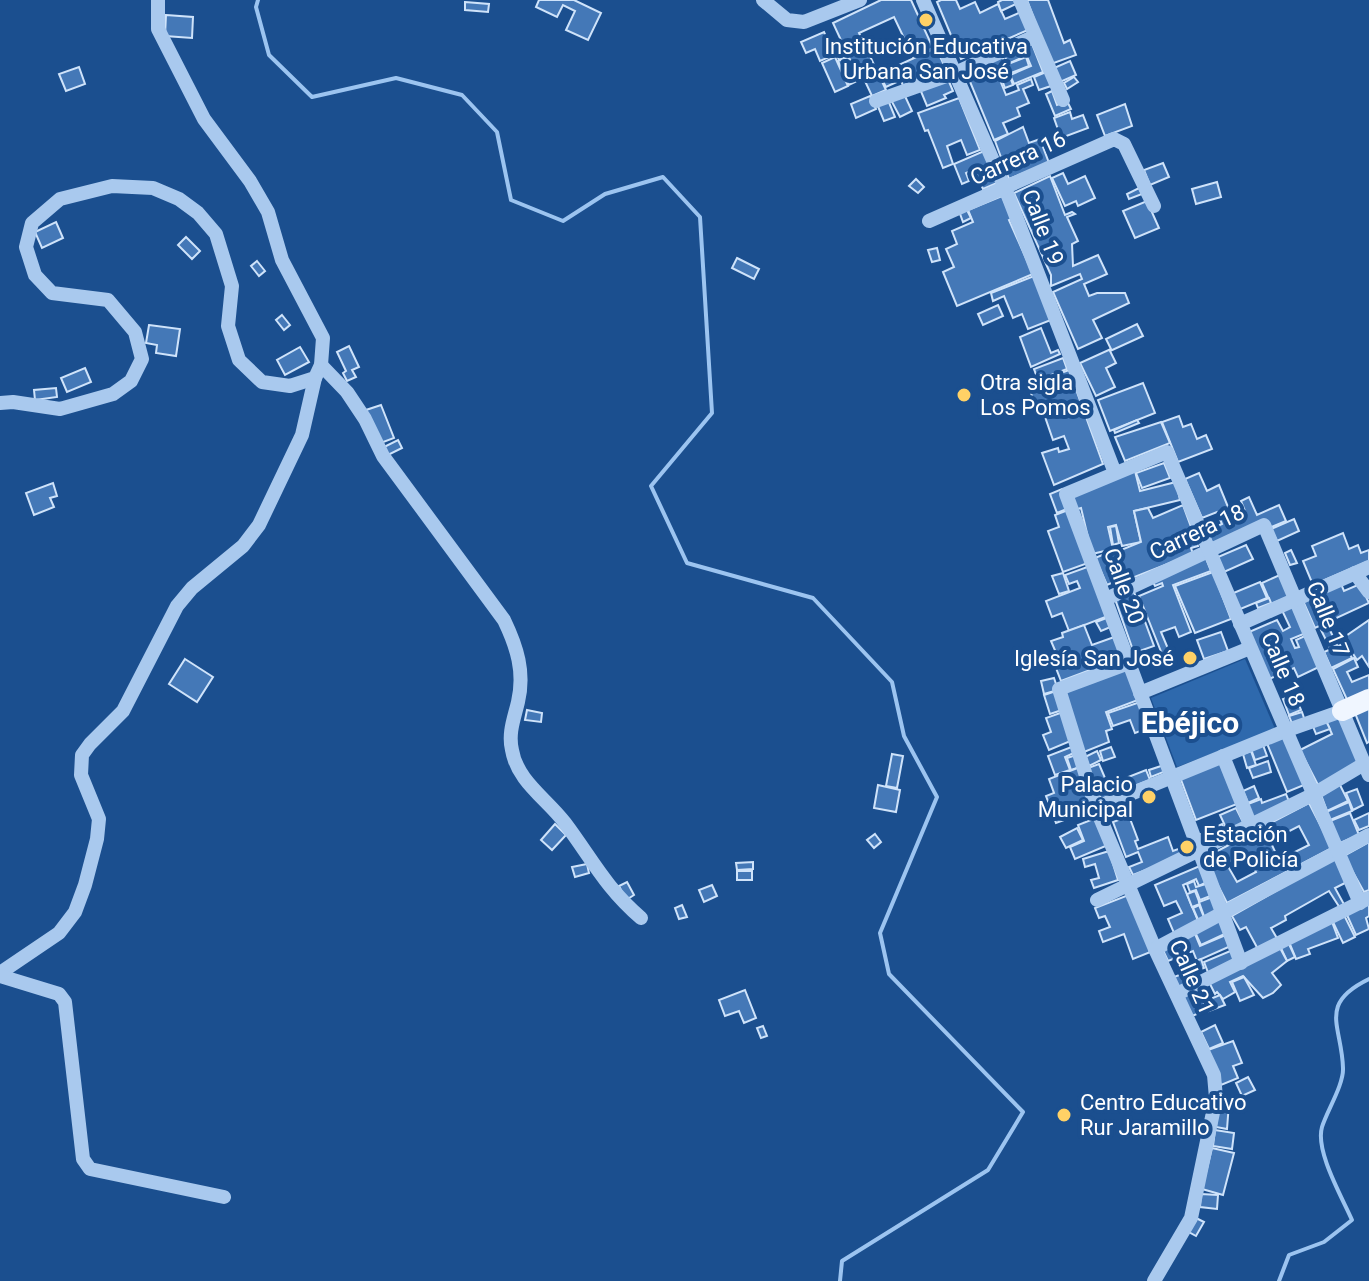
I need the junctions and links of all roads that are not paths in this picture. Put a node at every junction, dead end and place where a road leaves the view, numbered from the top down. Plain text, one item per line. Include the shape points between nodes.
1 (158, 0) edge
2 (763, 0) edge
3 (860, 0) edge
4 (923, 0) edge
5 (1020, 0) edge
6 (1035, 36) junction
7 (955, 73) junction
8 (1063, 100) dead end
9 (876, 101) dead end
10 (1005, 188) junction
11 (1154, 206) dead end
12 (929, 221) dead end
13 (318, 372) junction
14 (0, 403) edge
15 (1115, 473) junction
16 (1264, 525) joint
17 (1209, 551) junction
18 (1362, 570) edge
19 (1369, 592) edge
20 (1297, 598) junction
21 (1106, 599) junction
22 (1240, 624) junction
23 (1250, 648) junction
24 (1129, 663) junction
25 (1140, 693) junction
26 (1369, 699) edge
27 (1342, 711) junction
28 (1285, 731) junction
29 (1223, 756) junction
30 (1366, 770) edge
31 (1172, 778) junction
32 (1312, 795) junction
33 (1096, 808) junction
34 (1251, 826) junction
35 (1369, 835) edge
36 (1199, 852) junction
37 (1337, 852) junction
38 (1131, 886) junction
39 (1097, 900) dead end
40 (1365, 900) edge
41 (1222, 913) junction
42 (641, 918) dead end
43 (1155, 949) junction
44 (1241, 963) junction
45 (0, 975) edge
46 (1177, 994) junction
47 (224, 1197) dead end
48 (1154, 1281) edge

1 - 13 street via 158,29 204,119 268,212 282,260 323,338
2 - 3 street via 787,20 804,22
4 - 7 street, Calle 19
5 - 6 street
6 - 7 street
6 - 8 street
7 - 9 street
7 - 10 street, Calle 19
10 - 11 street, Carrera 16 via 1114,139 1124,144
10 - 12 street, Carrera 16
10 - 15 street, Calle 19
13 - 14 street via 290,386 262,382 239,360 228,326 232,286 216,234 179,199 153,188 112,186 60,199 32,223 26,247 35,275 52,293 108,300 135,332 142,359 131,381 113,394 60,409
13 - 42 street via 347,392 383,456 504,620 521,666 510,739 517,767 564,822 593,868
13 - 45 street via 302,435 259,525 177,606 123,711 82,755 81,775 99,819 75,912 59,933
15 - 17 street, Calle 18 via 1167,452
15 - 21 street, Calle 20 via 1066,494
16 - 17 street, Carrera 18
16 - 20 street, Calle 17
17 - 21 street, Carrera 18
17 - 22 street, Calle 18
18 - 19 street
18 - 20 street
20 - 22 street
20 - 27 street, Calle 17
21 - 24 street, Calle 20
22 - 23 street, Calle 18
23 - 25 street
23 - 28 street, Calle 18
24 - 25 street, Calle 20
24 - 33 street, Calle 21 via 1059,689
25 - 31 street, Calle 20
26 - 27 main road
27 - 28 street
27 - 30 street, Calle 17
28 - 29 street
28 - 32 street, Calle 18
29 - 31 street
29 - 34 street
30 - 32 street
31 - 33 street
31 - 36 street, Calle 20
32 - 34 street
32 - 37 street, Calle 18
33 - 38 street, Calle 21
34 - 36 street
35 - 37 street
36 - 38 street
36 - 41 street, Calle 20
37 - 40 street, Calle 18
37 - 41 street
38 - 39 street
38 - 43 street, Calle 21
40 - 44 street
41 - 43 street
41 - 44 street, Calle 20
43 - 46 street, Calle 21
44 - 46 street
45 - 47 street via 59,994 65,1002 83,1159 90,1169
46 - 48 street, Calle 21 via 1214,1075 1216,1098 1191,1218

